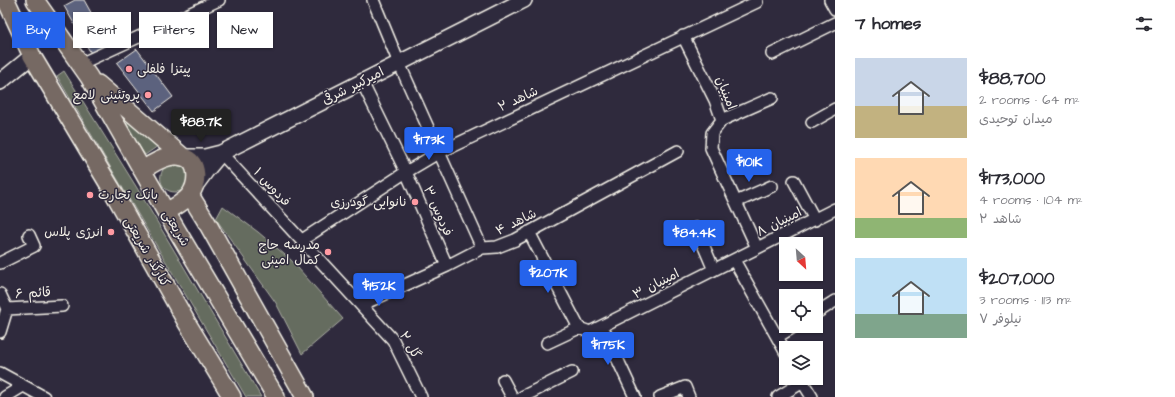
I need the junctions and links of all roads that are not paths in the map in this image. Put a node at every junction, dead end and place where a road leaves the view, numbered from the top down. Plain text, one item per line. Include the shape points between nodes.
1 (6, 0) edge
2 (219, 0) edge
3 (373, 0) edge
4 (524, 0) edge
5 (830, 0) edge
6 (38, 1) edge
7 (756, 2) dead end
8 (835, 10) edge
9 (835, 23) edge
10 (683, 36) junction
11 (772, 54) dead end
12 (32, 56) junction
13 (399, 63) junction
14 (84, 70) junction
15 (0, 82) edge
16 (362, 82) junction
17 (772, 98) dead end
18 (835, 109) edge
19 (722, 120) junction
20 (812, 122) dead end
21 (678, 151) dead end
22 (221, 153) junction
23 (438, 153) junction
24 (183, 157) junction
25 (142, 170) junction
26 (406, 172) junction
27 (794, 181) dead end
28 (772, 186) dead end
29 (192, 191) junction
30 (736, 202) junction
31 (835, 209) edge
32 (166, 212) junction
33 (815, 220) junction
34 (696, 228) dead end
35 (529, 232) junction
36 (29, 235) dead end
37 (302, 240) junction
38 (482, 248) junction
39 (757, 248) junction
40 (734, 260) junction
41 (0, 263) edge
42 (447, 266) junction
43 (714, 270) junction
44 (0, 294) edge
45 (835, 301) edge
46 (361, 305) junction
47 (62, 306) dead end
48 (7, 309) junction
49 (823, 309) edge
50 (602, 326) junction
51 (579, 328) junction
52 (0, 332) edge
53 (784, 333) edge
54 (777, 337) junction
55 (779, 341) edge
56 (547, 343) dead end
57 (572, 372) dead end
58 (0, 373) edge
59 (504, 380) dead end
60 (795, 385) edge
61 (805, 385) edge
62 (23, 386) junction
63 (5, 397) edge
64 (44, 397) edge
65 (232, 397) edge
66 (276, 397) edge
67 (305, 397) edge
68 (421, 397) edge
69 (512, 397) edge
70 (522, 397) edge
71 (635, 397) edge
72 (660, 397) edge
73 (689, 397) edge
74 (778, 397) edge
75 (812, 397) edge

1 - 12 main road, کنارگذر شریعتی
2 - 14 street
3 - 13 street
4 - 13 main road, امیرکبیر شرقی
5 - 8 street
6 - 14 main road, شریعتی
7 - 10 street, شاهد ۲
9 - 11 street
10 - 19 street, امینیان via 715,100
10 - 23 street, شاهد ۲
12 - 15 main road
12 - 65 main road, کنارگذر شریعتی
13 - 16 main road, امیرکبیر شرقی
13 - 23 street
14 - 24 main road
14 - 25 main road, شریعتی
16 - 22 main road, امیرکبیر شرقی
16 - 26 street, فردوس ۳
17 - 19 street
18 - 20 street
19 - 30 street, امینیان via 712,133 711,148
21 - 35 street, شاهد ۴
22 - 24 main road via 205,157
22 - 29 main road, امیرکبیر شرقی
22 - 37 street, فردوس ۱
23 - 26 street, شاهد ۲
23 - 38 street
24 - 25 main road via 162,159
24 - 29 main road via 192,163 196,172 196,182
25 - 32 main road, شریعتی
26 - 37 street, شاهد ۲
26 - 42 street, فردوس ۳
27 - 33 street
28 - 30 street
29 - 32 main road
29 - 67 main road via 206,221
30 - 39 street, امینیان
31 - 33 street, امینیان ۸
32 - 66 main road, شریعتی
33 - 39 street, امینیان ۸
34 - 43 street
35 - 38 street, شاهد ۴ via 497,247
35 - 51 street
36 - 41 street via 34,246
37 - 46 street, گل ۲
38 - 42 street, شاهد ۴
39 - 40 street, امینیان ۸
40 - 43 street, امینیان ۳
40 - 54 street
42 - 46 street, شاهد ۴
43 - 50 street, امینیان ۳
44 - 48 street
45 - 49 street
46 - 68 street, گل ۲ via 393,340
47 - 48 street, قائم ۶
48 - 52 street
50 - 51 street, امینیان ۳ via 590,332
50 - 71 street
51 - 56 street
53 - 54 street
54 - 55 street
57 - 70 street
58 - 62 street
59 - 69 street
60 - 74 street
61 - 75 street
62 - 63 street
62 - 64 street
72 - 73 street via 685,387

